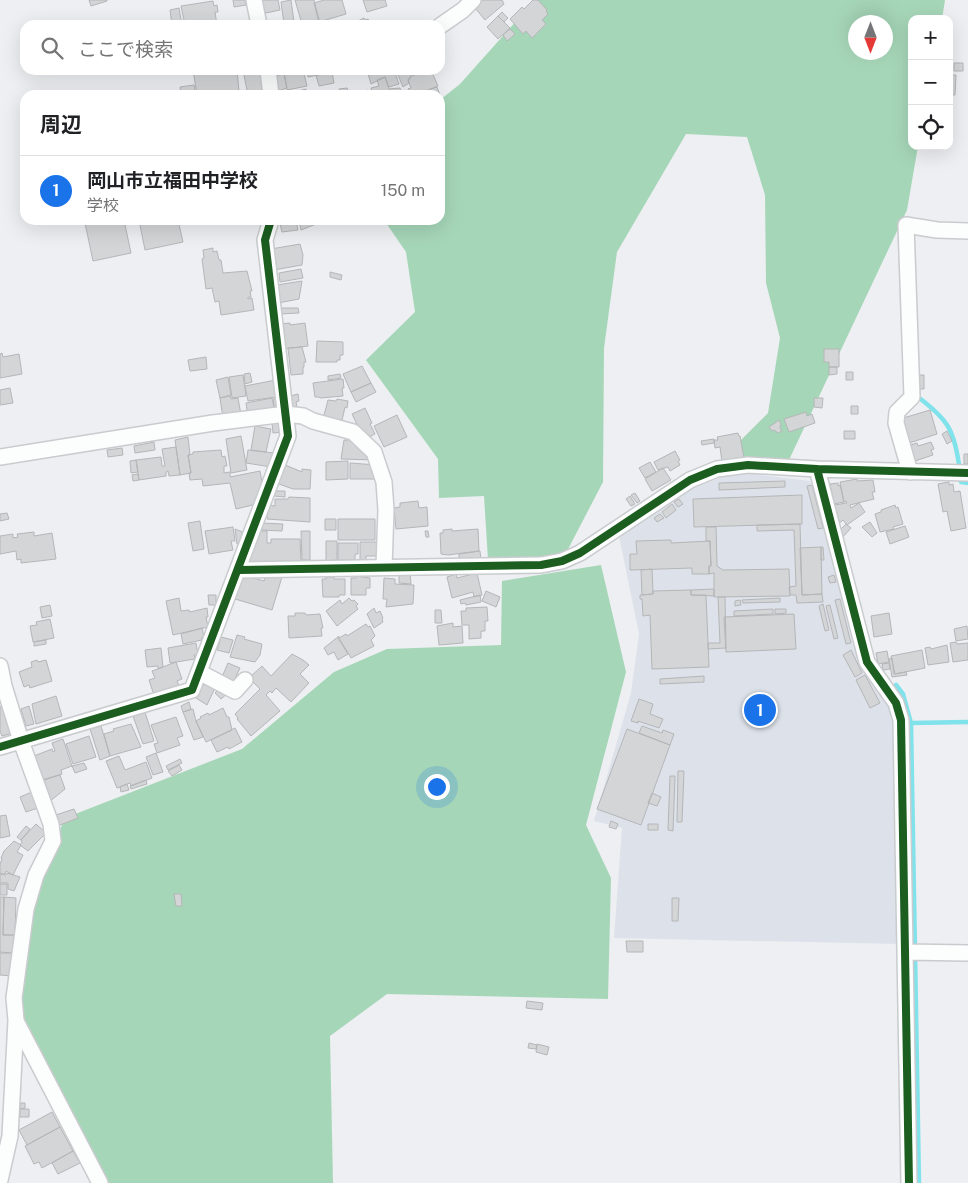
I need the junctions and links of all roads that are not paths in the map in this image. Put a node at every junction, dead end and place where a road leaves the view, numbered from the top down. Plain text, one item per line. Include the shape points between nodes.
1 (254, 0) edge
2 (473, 0) edge
3 (258, 20) edge
4 (445, 23) edge
5 (269, 75) edge
6 (270, 90) edge
7 (270, 225) edge
8 (968, 231) edge
9 (286, 414) junction
10 (0, 458) edge
11 (818, 469) junction
12 (910, 472) junction
13 (968, 473) edge
14 (384, 567) junction
15 (238, 570) junction
16 (0, 666) edge
17 (199, 672) junction
18 (245, 680) dead end
19 (21, 741) junction
20 (0, 747) edge
21 (912, 952) junction
22 (968, 954) edge
23 (16, 1020) junction
24 (0, 1180) edge
25 (100, 1183) edge
26 (909, 1183) edge

1 - 3 street
2 - 4 street
5 - 6 street
7 - 9 street via 265,240
8 - 12 street via 906,225 912,397 898,412 896,423
9 - 10 street
9 - 14 street via 303,416 352,432 374,452 384,482
9 - 15 street via 288,436
11 - 12 street
11 - 14 street via 748,465 717,469 690,480 580,553 562,561 541,565
11 - 21 street via 867,662 896,703 901,720
12 - 13 street
14 - 15 street
15 - 17 street
16 - 19 street
17 - 18 street via 235,691
17 - 19 street via 192,690
19 - 20 street
19 - 23 street via 51,824 53,841 36,875 26,909 14,998
21 - 22 street
21 - 26 street
23 - 24 street via 10,1136
23 - 25 street

